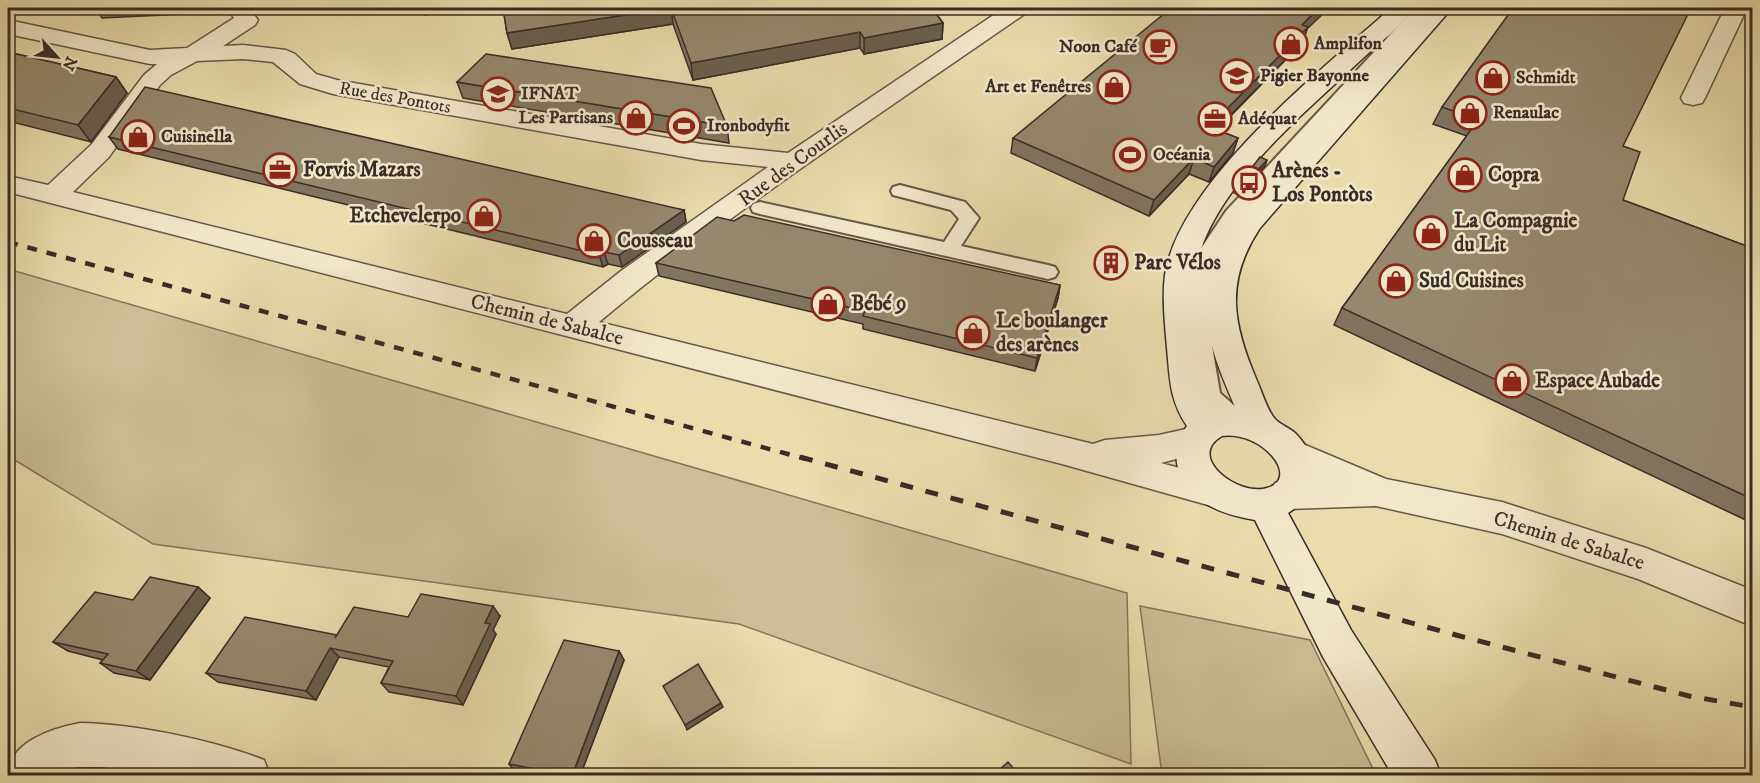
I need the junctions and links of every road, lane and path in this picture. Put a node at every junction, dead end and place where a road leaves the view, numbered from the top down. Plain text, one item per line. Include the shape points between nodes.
1 (1018, 8) edge
2 (1403, 8) edge
3 (1423, 8) edge
4 (1441, 8) edge
5 (1736, 8) edge
6 (243, 14) edge
7 (8, 27) edge
8 (278, 55) junction
9 (189, 56) junction
10 (1361, 74) junction
11 (1693, 98) dead end
12 (1341, 120) junction
13 (793, 162) junction
14 (8, 184) edge
15 (900, 191) dead end
16 (53, 196) junction
17 (760, 208) dead end
18 (949, 250) junction
19 (1048, 272) dead end
20 (573, 326) junction
21 (1225, 430) junction
22 (1291, 453) junction
23 (1086, 457) junction
24 (1215, 492) junction
25 (1381, 493) junction
26 (1277, 499) junction
27 (1752, 608) edge
28 (30, 770) edge
29 (248, 776) edge
30 (1419, 776) edge

1 - 13 street, Rue des Courlis
2 - 21 street via 1278,124 1220,188 1187,249 1180,275 1180,324 1190,404
3 - 10 lane
4 - 12 street
5 - 11 street
6 - 8 street, Rue des Pontots
6 - 9 street
7 - 9 street via 150,57
8 - 9 street via 243,52
8 - 13 street, Rue des Pontots via 308,79 333,87 701,152
9 - 16 street via 152,80 100,152
10 - 12 lane
10 - 21 lane via 1233,215 1208,253 1200,279 1198,321 1209,397
12 - 21 street via 1250,222 1226,264 1221,310 1229,349
13 - 20 street, Rue des Courlis via 632,278
14 - 16 street, Chemin de Sabalce
15 - 18 lane via 958,206 969,218
16 - 20 street, Chemin de Sabalce
17 - 18 lane
18 - 19 lane
20 - 23 street, Chemin de Sabalce
21 - 22 street via 1279,439
21 - 23 street, Chemin de Sabalce via 1159,449
21 - 24 street via 1192,450 1197,472
22 - 25 street, Chemin de Sabalce
22 - 26 street via 1297,476
23 - 24 street, Chemin de Sabalce
24 - 26 street via 1240,503
25 - 26 street, Chemin de Sabalce
25 - 27 street, Chemin de Sabalce via 1502,518 1646,565
26 - 30 street via 1309,596
28 - 29 street via 62,748 101,744

